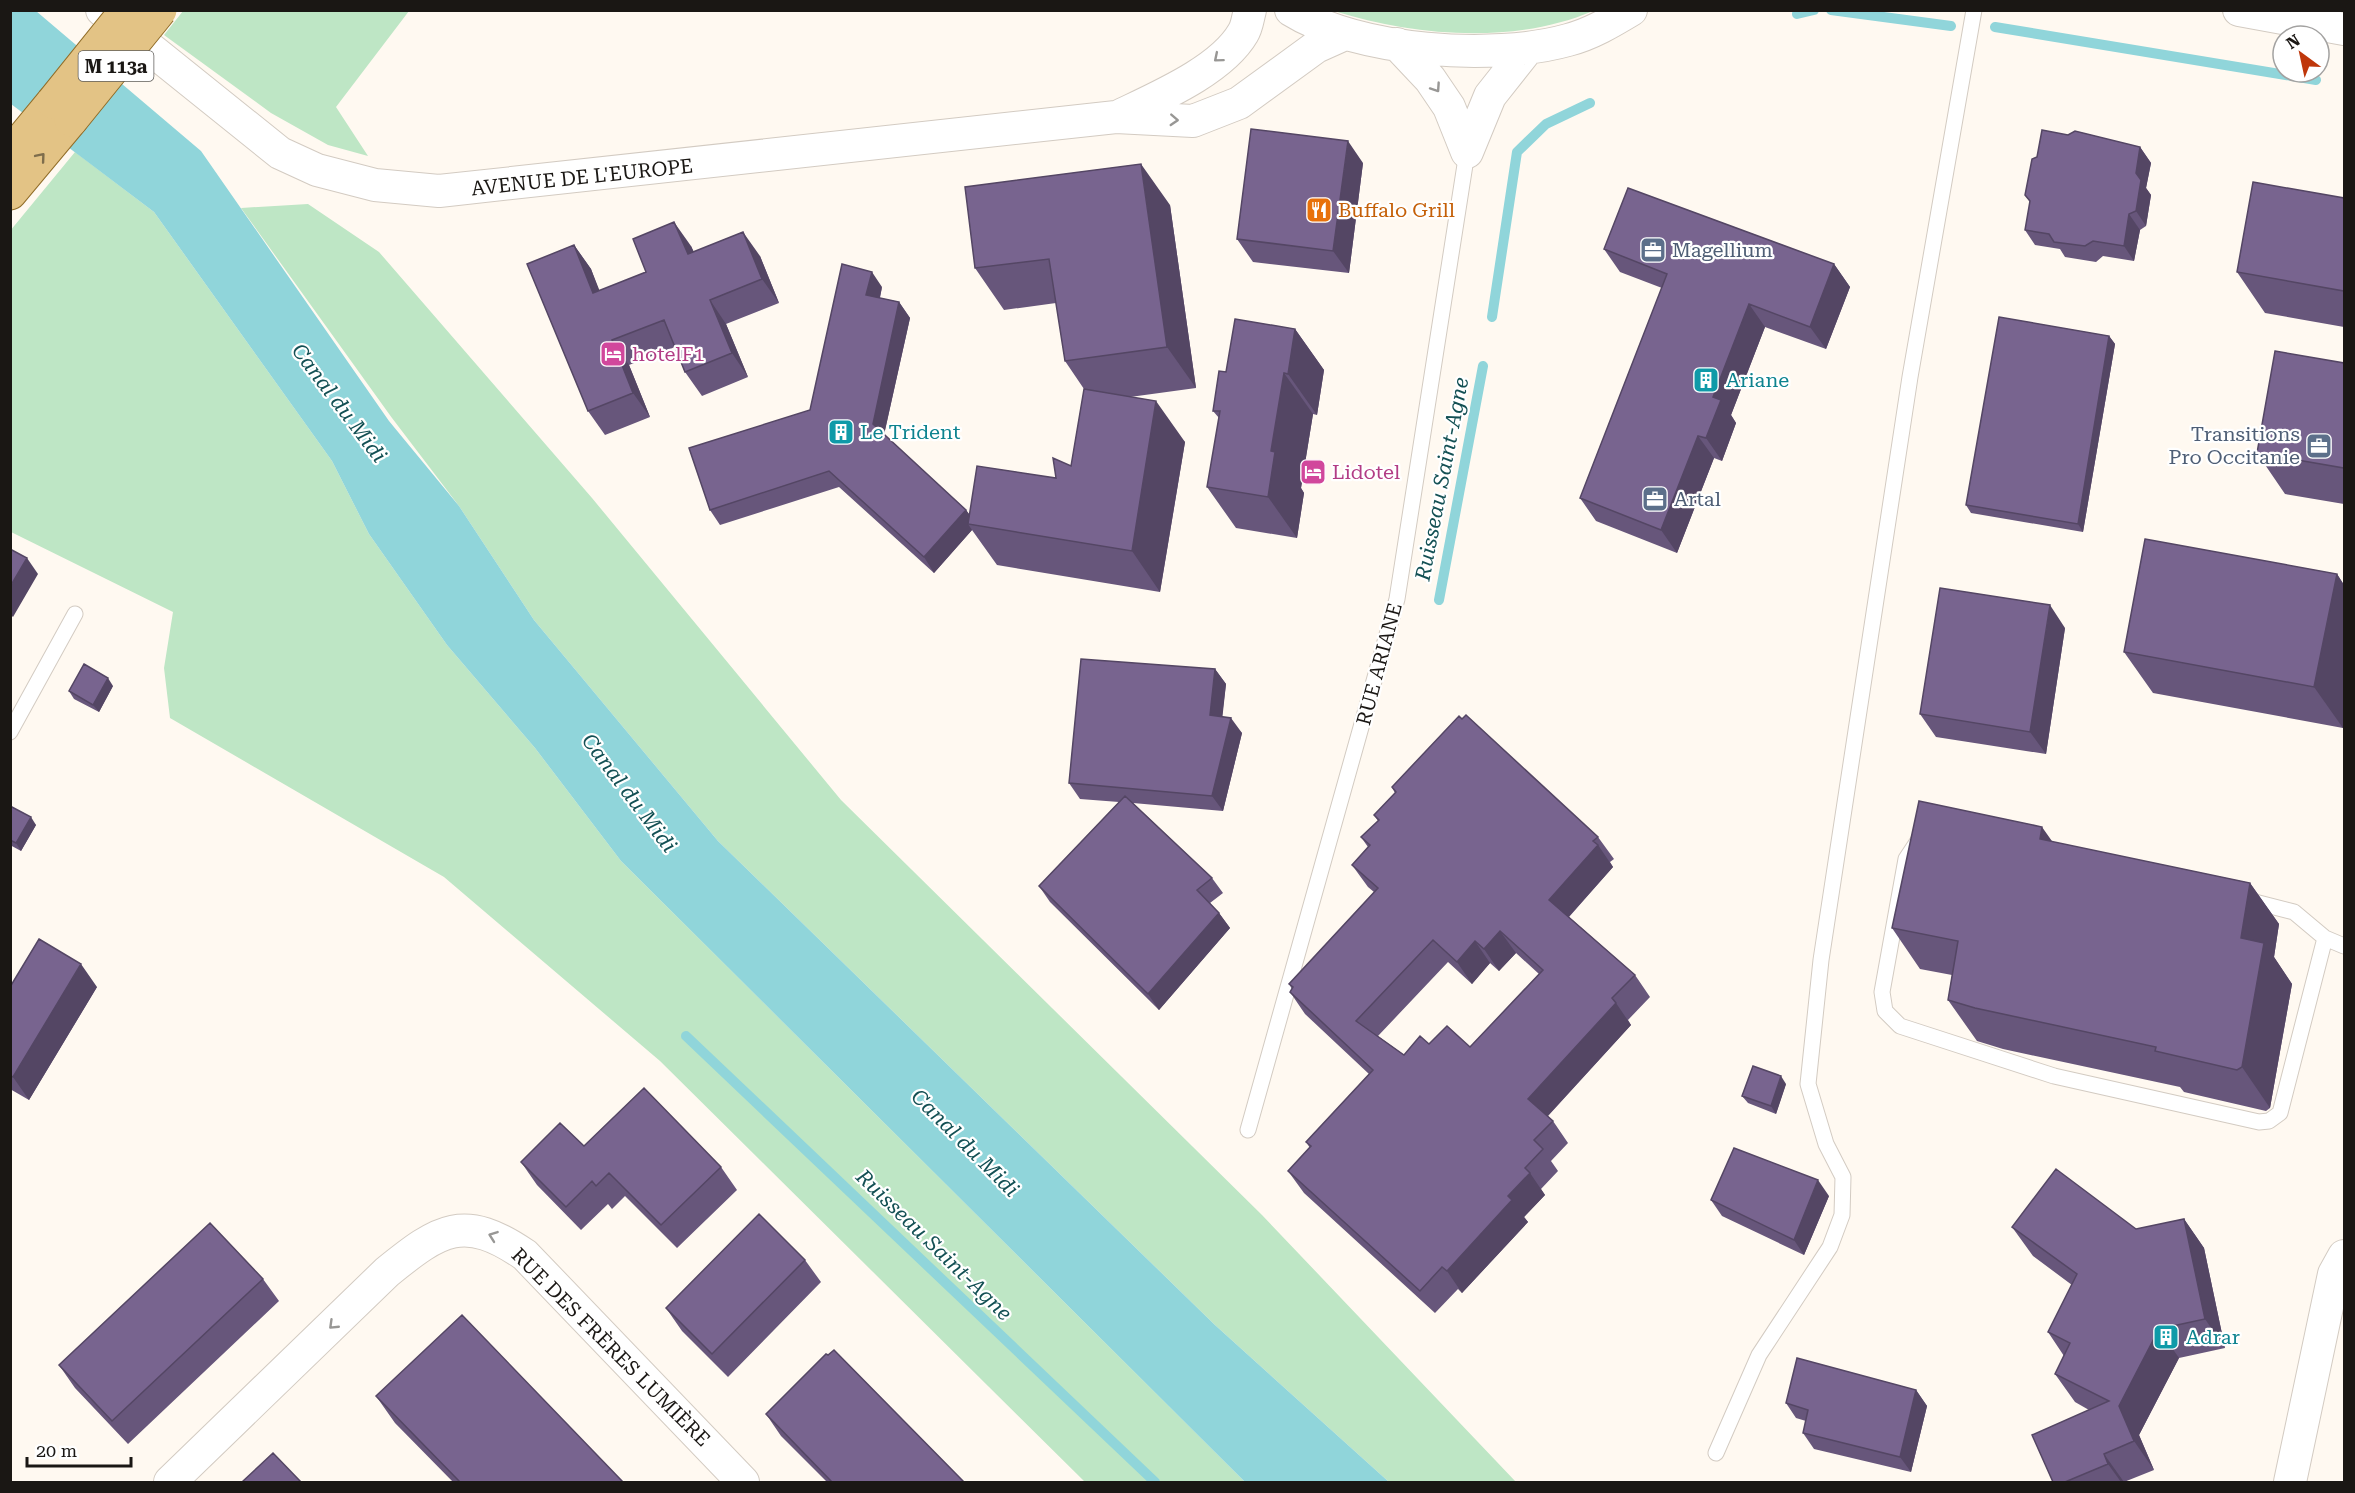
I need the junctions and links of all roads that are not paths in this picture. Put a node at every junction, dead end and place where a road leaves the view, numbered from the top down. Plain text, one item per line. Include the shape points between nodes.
1 (102, 10) edge
2 (127, 10) edge
3 (160, 10) edge
4 (1250, 10) edge
5 (1291, 10) edge
6 (1630, 10) edge
7 (1974, 10) edge
8 (2239, 10) edge
9 (2344, 29) edge
10 (1345, 34) junction
11 (1396, 44) junction
12 (1528, 48) junction
13 (62, 111) junction
14 (1116, 117) junction
15 (1467, 152) junction
16 (10, 154) edge
17 (10, 194) edge
18 (75, 614) dead end
19 (10, 732) edge
20 (1928, 833) edge
21 (2236, 897) edge
22 (2325, 938) junction
23 (2344, 946) edge
24 (1248, 1130) dead end
25 (2344, 1256) edge
26 (1716, 1453) dead end
27 (170, 1482) edge
28 (743, 1482) edge
29 (2290, 1482) edge

1 - 14 street, AVENUE DE L'EUROPE via 280,153 317,170 403,190 491,187
2 - 13 main road, M 113a, bridge
3 - 13 main road, M 113a, bridge
4 -> 14 street, AVENUE DE L'EUROPE via 1243,32 1188,82
5 - 10 street
6 - 12 street via 1571,40
7 - 26 lane via 1910,377 1816,1005 1808,1084 1826,1144 1843,1177 1842,1215 1830,1247 1759,1355
8 - 9 street
10 - 11 street
14 -> 10 street, AVENUE DE L'EUROPE via 1193,121 1239,103 1316,47
11 - 12 street via 1463,52
11 -> 15 street via 1430,79 1449,107
12 - 15 street, RUE ARIANE via 1490,96
13 - 16 main road
17 -> 13 main road
15 - 24 lane, RUE ARIANE via 1397,599
18 - 19 lane
20 - 22 lane via 1920,837 1906,859 1882,992 1885,1011 1900,1026 2054,1076 2259,1122 2269,1121 2280,1113
21 - 22 lane via 2294,912
22 - 23 lane
25 - 29 street via 2334,1274
28 -> 27 street, RUE DES FRÈRES LUMIÈRE via 525,1255 499,1237 477,1231 450,1232 423,1243 387,1272

